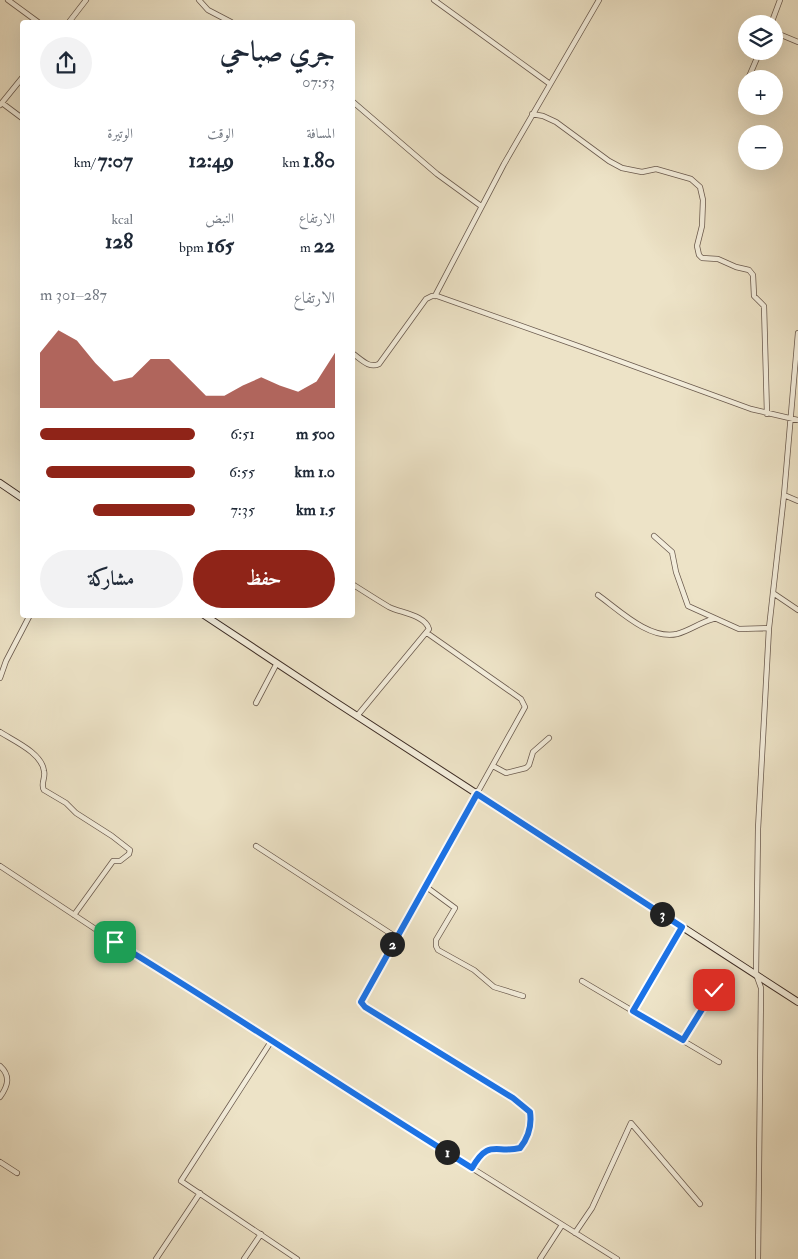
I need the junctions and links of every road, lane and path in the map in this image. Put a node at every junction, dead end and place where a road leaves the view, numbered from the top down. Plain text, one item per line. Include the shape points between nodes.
1 (8, 0) edge
2 (86, 0) edge
3 (199, 0) edge
4 (434, 0) edge
5 (780, 0) edge
6 (596, 1) edge
7 (774, 15) edge
8 (35, 20) edge
9 (71, 20) edge
10 (227, 20) edge
11 (783, 36) edge
12 (798, 42) edge
13 (20, 80) edge
14 (550, 84) junction
15 (1, 104) edge
16 (355, 104) edge
17 (532, 114) junction
18 (20, 117) edge
19 (481, 206) junction
20 (435, 296) junction
21 (798, 332) edge
22 (355, 355) edge
23 (767, 414) junction
24 (790, 419) junction
25 (798, 420) edge
26 (0, 483) edge
27 (784, 495) junction
28 (20, 497) edge
29 (798, 501) edge
30 (654, 536) dead end
31 (355, 586) edge
32 (773, 593) junction
33 (598, 595) dead end
34 (798, 610) edge
35 (28, 618) edge
36 (209, 618) edge
37 (713, 618) junction
38 (769, 628) junction
39 (427, 633) junction
40 (277, 663) junction
41 (2, 665) edge
42 (0, 678) edge
43 (256, 703) dead end
44 (357, 716) junction
45 (0, 732) edge
46 (549, 738) dead end
47 (493, 766) junction
48 (477, 794) junction
49 (256, 846) dead end
50 (0, 866) edge
51 (425, 886) junction
52 (74, 915) junction
53 (682, 927) junction
54 (396, 937) junction
55 (756, 974) junction
56 (582, 981) dead end
57 (714, 990) dead end
58 (523, 996) dead end
59 (798, 1002) edge
60 (633, 1011) junction
61 (272, 1040) junction
62 (683, 1040) junction
63 (719, 1062) dead end
64 (0, 1066) edge
65 (0, 1097) edge
66 (0, 1162) edge
67 (472, 1168) junction
68 (17, 1174) dead end
69 (200, 1193) junction
70 (700, 1204) dead end
71 (562, 1225) junction
72 (575, 1233) junction
73 (261, 1234) junction
74 (156, 1259) edge
75 (244, 1259) edge
76 (297, 1259) edge
77 (540, 1259) edge
78 (617, 1259) edge
79 (758, 1259) edge

1 - 8 street
2 - 9 street
3 - 10 street via 208,10
4 - 14 street
5 - 7 street
6 - 14 street
11 - 12 street
13 - 15 street
14 - 17 street
15 - 18 street
16 - 19 street via 437,174
17 - 19 street
17 - 23 street via 556,122 622,168 674,173 691,179 700,187 704,212 696,246 699,255 750,270 754,296 764,306
19 - 20 street
20 - 22 street via 424,301 379,364 370,366
20 - 23 street
21 - 24 street
23 - 24 street
24 - 25 street
24 - 27 street
26 - 28 street
27 - 29 street
27 - 32 street
30 - 37 street via 672,552 686,605
31 - 39 street via 386,605 426,623 429,627
32 - 34 street
32 - 38 street
33 - 37 street via 646,629 660,634 678,634
35 - 41 street
36 - 40 street
37 - 38 street via 739,629
38 - 55 street via 758,829
39 - 44 street
39 - 47 street via 524,703 525,710
40 - 43 street
40 - 44 street
41 - 42 street
44 - 48 street
45 - 52 street via 38,758 44,770 44,790 130,850 122,859 111,863
46 - 47 street via 533,752 526,768 506,773
47 - 48 street
48 - 51 street
48 - 53 street
49 - 54 street
50 - 52 street
51 - 54 street
51 - 58 street via 455,908 436,940 438,950 474,970 494,987
52 - 61 street
53 - 55 street
53 - 60 street
54 - 67 street via 364,994 362,1004 513,1098 530,1112 529,1133 520,1148 491,1149 483,1153
55 - 59 street
55 - 79 street via 761,988
56 - 60 street
57 - 62 street
60 - 62 street
61 - 67 street
61 - 69 street via 182,1180
62 - 63 street
64 - 65 street via 7,1073 8,1080
66 - 68 street
67 - 71 street
69 - 73 street
69 - 74 street
70 - 72 street via 631,1123 592,1208
71 - 72 street
71 - 77 street
72 - 78 street
73 - 75 street
73 - 76 street

